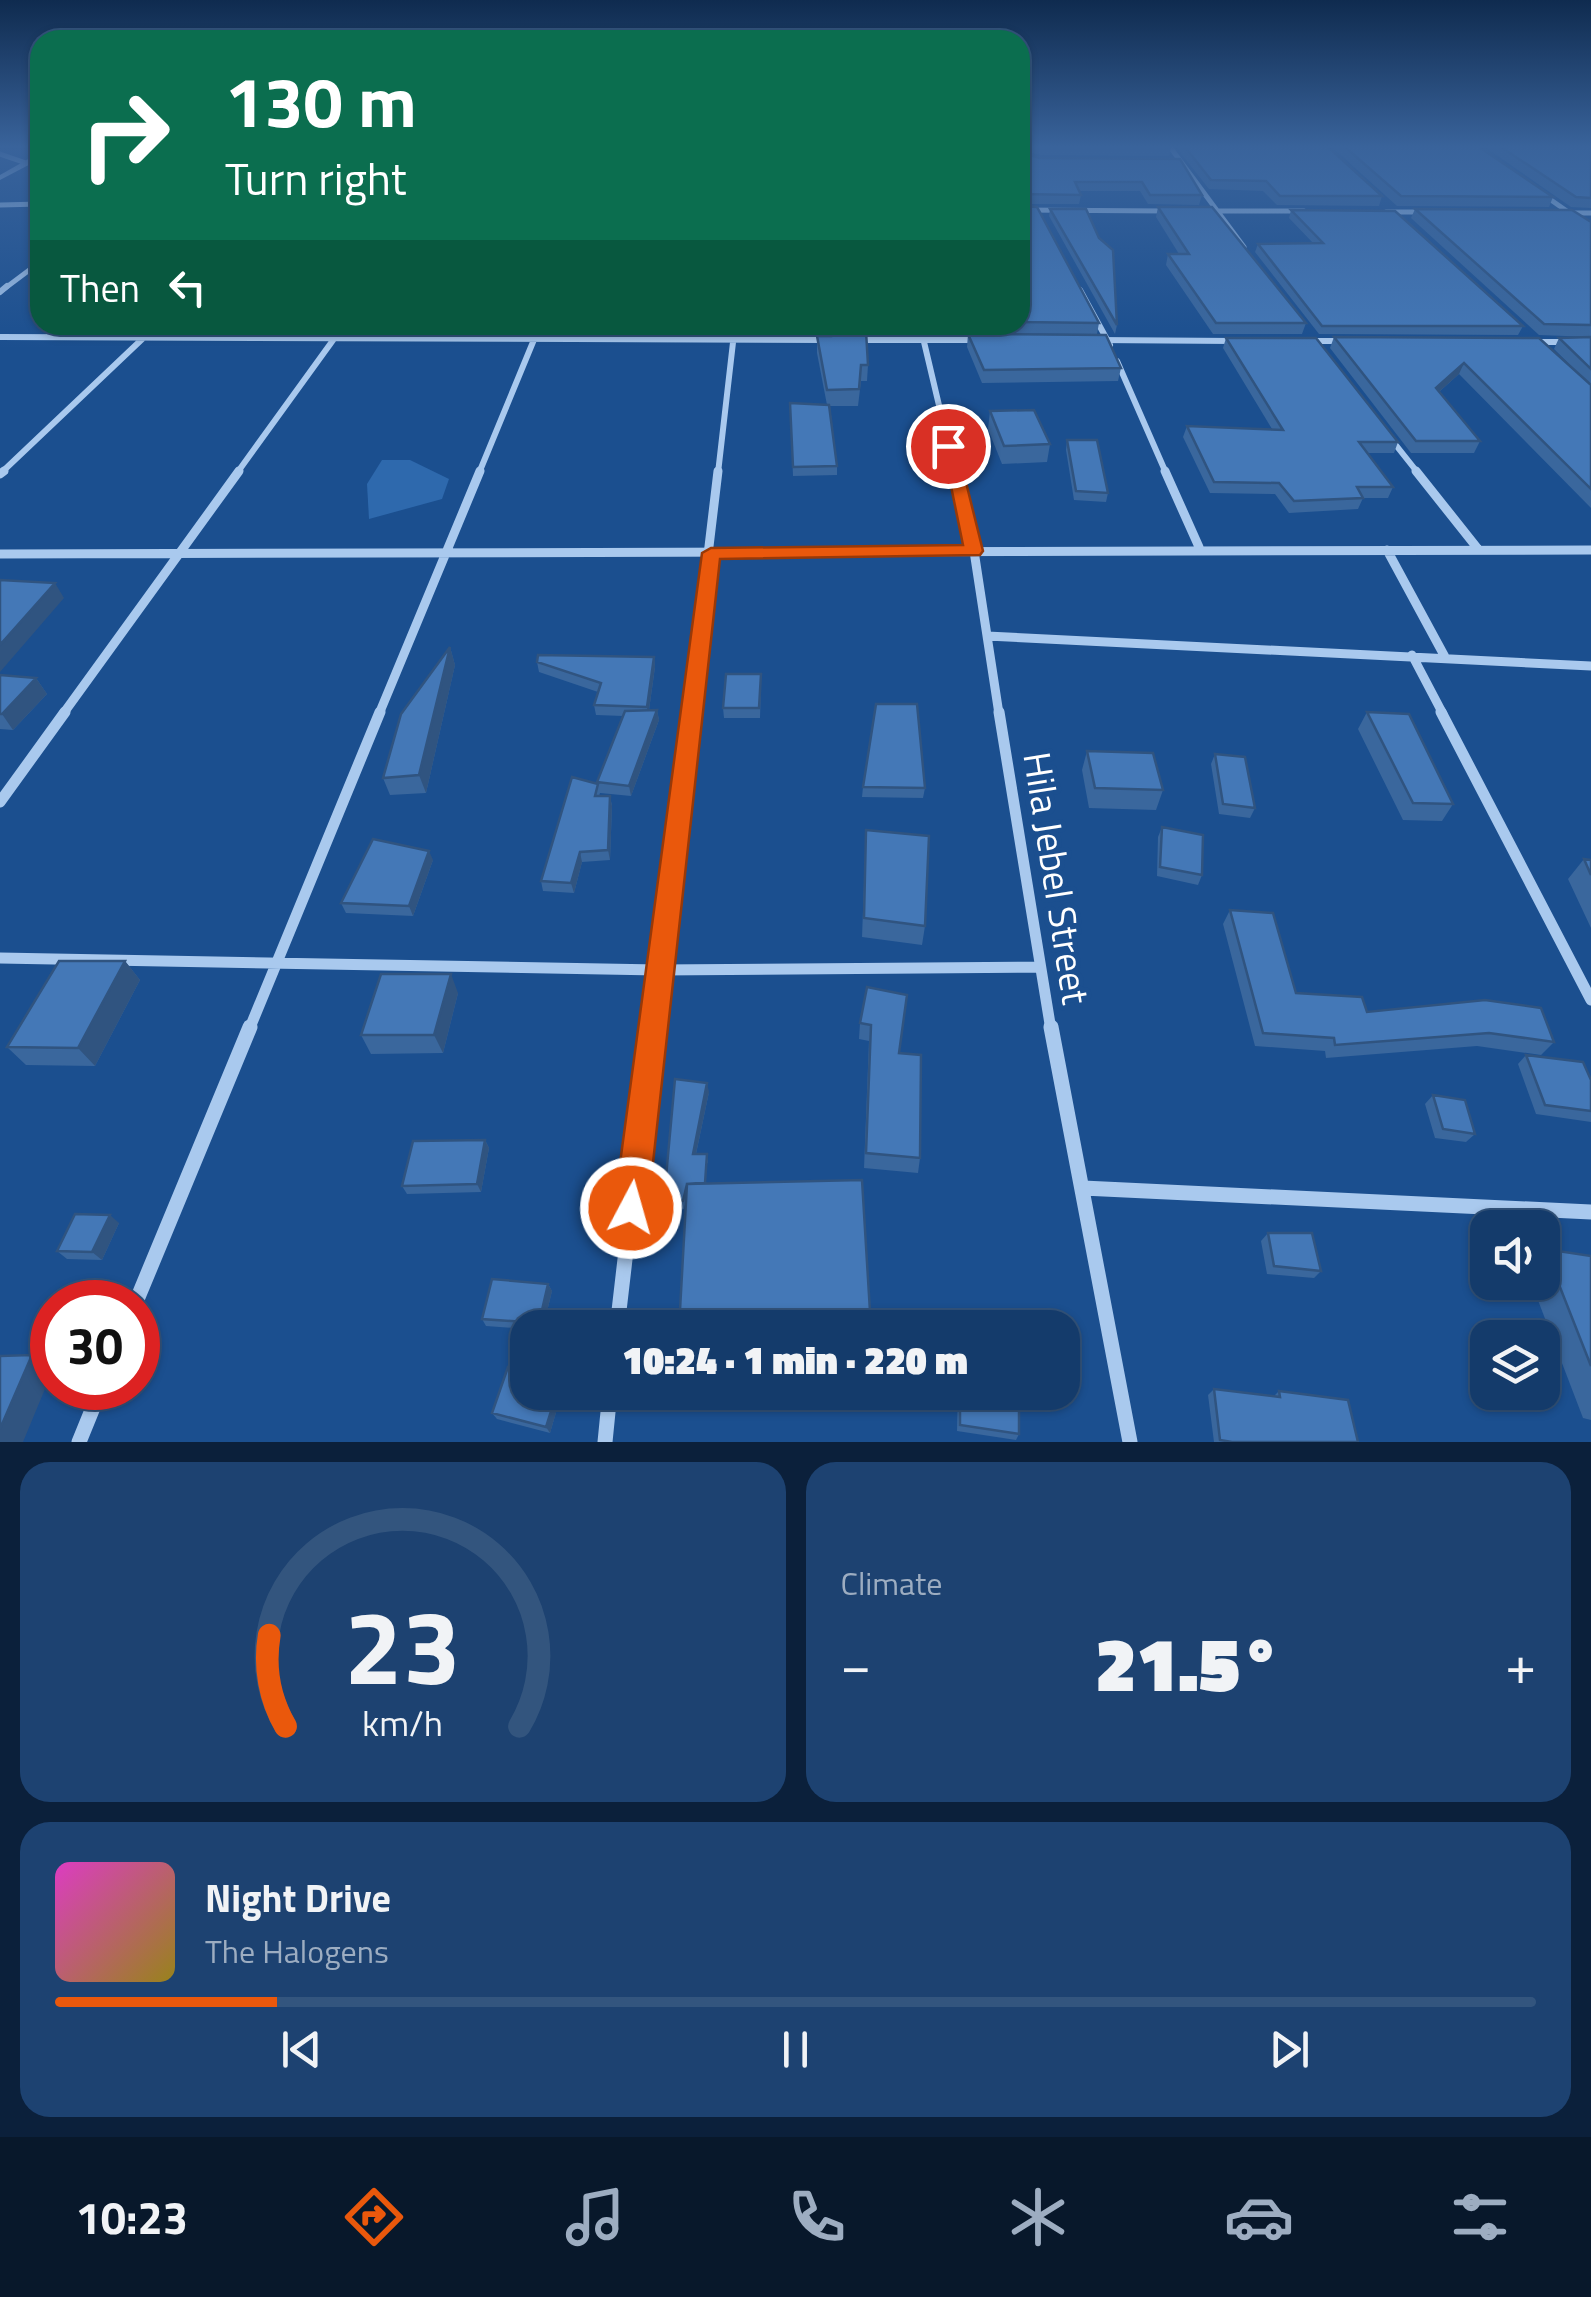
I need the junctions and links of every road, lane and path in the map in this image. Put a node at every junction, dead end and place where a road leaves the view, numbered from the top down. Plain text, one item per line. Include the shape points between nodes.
1 (1041, 214) edge
2 (1219, 214) edge
3 (1394, 214) edge
4 (1046, 225) edge
5 (1406, 225) edge
6 (1246, 250) edge
7 (30, 270) edge
8 (1076, 283) edge
9 (0, 292) edge
10 (1304, 328) edge
11 (1518, 329) edge
12 (145, 335) edge
13 (337, 335) edge
14 (447, 335) edge
15 (536, 335) edge
16 (636, 335) edge
17 (734, 335) edge
18 (922, 335) edge
19 (0, 336) edge
20 (142, 338) junction
21 (733, 339) junction
22 (334, 340) junction
23 (923, 340) junction
24 (997, 340) edge
25 (1089, 340) edge
26 (1108, 340) junction
27 (1239, 341) edge
28 (1295, 341) edge
29 (1314, 341) junction
30 (1354, 342) edge
31 (1512, 342) edge
32 (1532, 342) junction
33 (1591, 342) edge
34 (1546, 355) edge
35 (1326, 356) edge
36 (1384, 430) edge
37 (0, 474) edge
38 (1199, 547) junction
39 (1478, 549) junction
40 (1388, 550) junction
41 (1591, 550) edge
42 (974, 551) junction
43 (711, 553) junction
44 (0, 554) edge
45 (445, 555) junction
46 (176, 556) junction
47 (987, 636) junction
48 (1412, 655) junction
49 (1445, 657) junction
50 (1591, 666) edge
51 (0, 802) edge
52 (0, 958) edge
53 (277, 960) junction
54 (1039, 967) junction
55 (658, 970) junction
56 (1591, 1000) edge
57 (1083, 1188) junction
58 (1591, 1212) edge
59 (145, 1280) edge
60 (620, 1310) edge
61 (92, 1410) edge
62 (608, 1410) edge
63 (79, 1442) edge
64 (604, 1442) edge
65 (1130, 1442) edge

1 - 4 street
2 - 6 street
3 - 5 street
7 - 9 street
8 - 26 street
10 - 29 street
11 - 32 street
12 - 20 street
13 - 22 street
14 - 22 street
15 - 45 street
16 - 21 street
17 - 21 street
18 - 23 street, Hila Jebel Street
19 - 20 street
20 - 22 street
20 - 37 street
21 - 23 street
21 - 43 street
22 - 46 street
23 - 24 street
23 - 42 street, Hila Jebel Street
25 - 26 street
26 - 27 street
26 - 38 street
28 - 29 street
29 - 30 street
29 - 35 street
31 - 32 street
32 - 33 street
32 - 34 street
36 - 39 street
38 - 40 street
38 - 42 street
39 - 40 street
39 - 41 street
40 - 49 street
42 - 43 street
42 - 47 street, Hila Jebel Street
43 - 45 street
43 - 55 street
44 - 46 street
45 - 46 street
45 - 53 street
46 - 51 street
47 - 48 street
47 - 54 street, Hila Jebel Street
48 - 49 street
48 - 56 street
49 - 50 street
52 - 53 street
53 - 55 street
53 - 59 street
54 - 55 street
54 - 57 street, Hila Jebel Street
55 - 60 street
57 - 58 street
57 - 65 street, Hila Jebel Street
61 - 63 street
62 - 64 street

